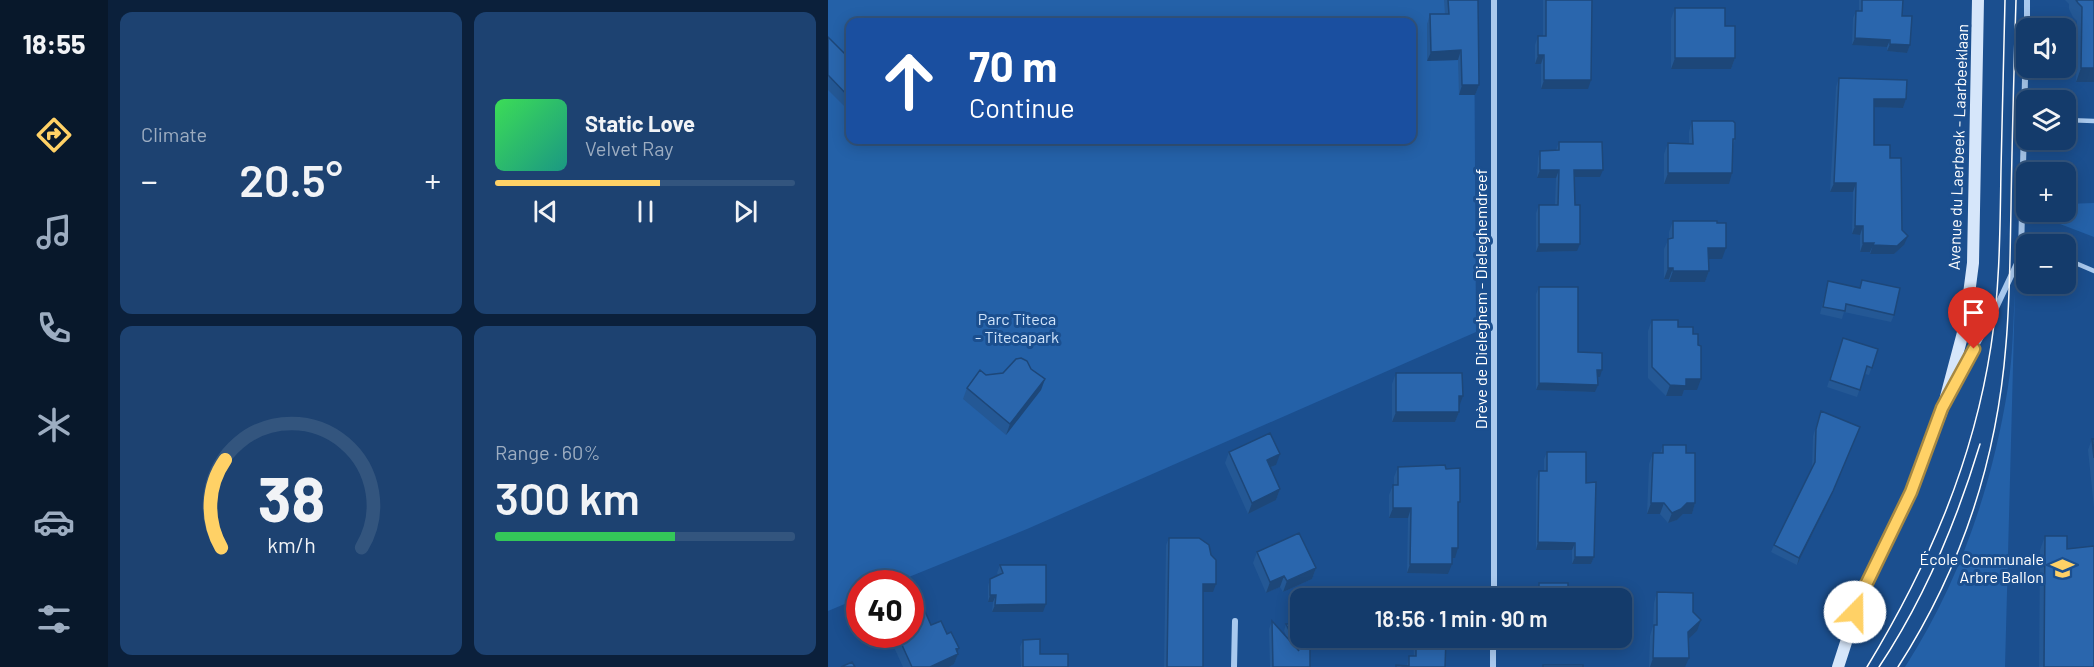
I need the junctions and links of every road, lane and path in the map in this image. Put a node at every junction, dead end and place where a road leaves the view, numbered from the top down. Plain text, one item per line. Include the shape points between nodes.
1 (1494, 0) edge
2 (1978, 0) edge
3 (2027, 0) edge
4 (2027, 18) edge
5 (2076, 120) edge
6 (2094, 121) edge
7 (2025, 150) edge
8 (2024, 234) edge
9 (2076, 263) edge
10 (2016, 270) edge
11 (2094, 271) edge
12 (1942, 408) junction
13 (1494, 588) edge
14 (1235, 621) dead end
15 (1493, 648) edge
16 (1234, 667) edge
17 (1493, 667) edge
18 (1838, 667) edge

1 - 13 street, Drève de Dieleghem - Dieleghemdreef
2 - 12 street, Avenue du Laerbeek - Laarbeeklaan via 1972,263 1965,325
3 - 4 street
5 - 6 lane
7 - 8 street
9 - 11 lane
10 - 12 street
12 - 18 street, Avenue du Laerbeek - Laarbeeklaan via 1911,492 1862,593
14 - 16 street
15 - 17 street

